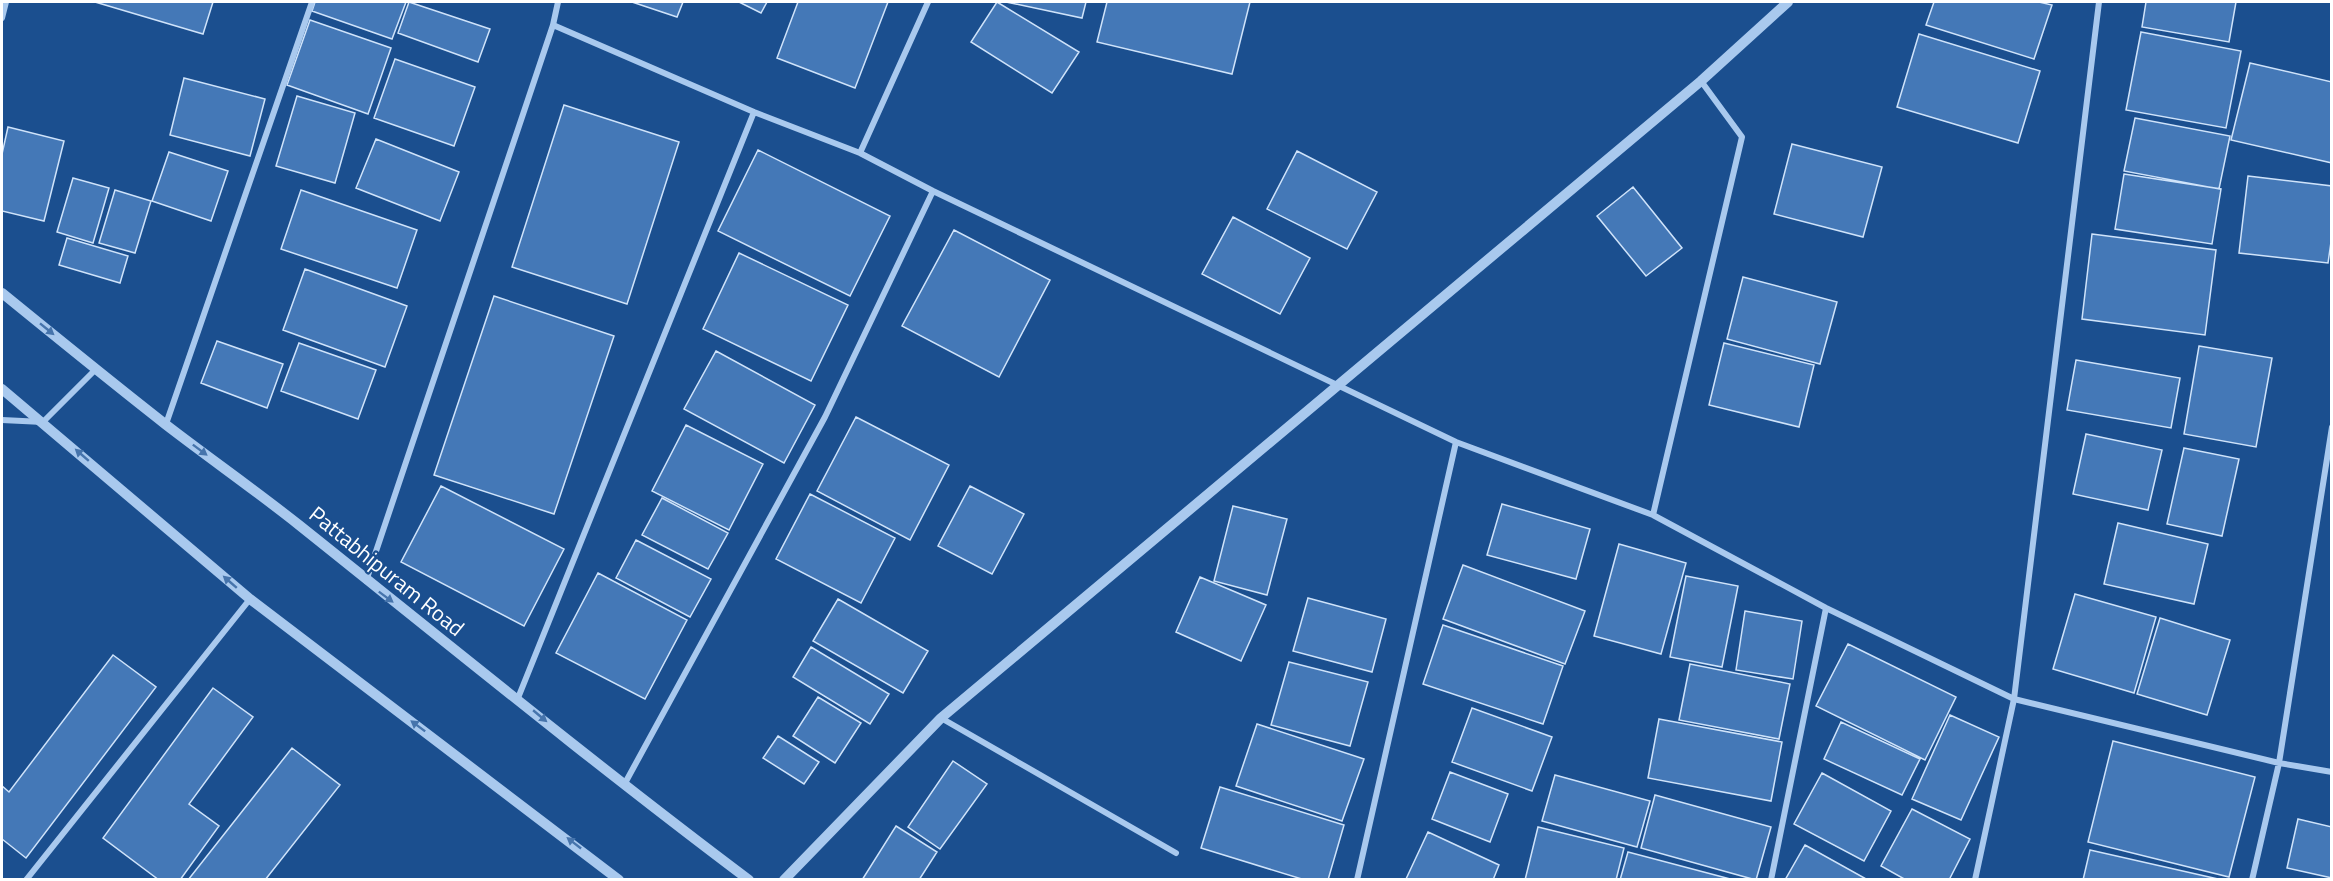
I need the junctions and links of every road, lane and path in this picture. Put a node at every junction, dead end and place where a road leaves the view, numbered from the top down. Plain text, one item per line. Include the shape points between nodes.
1 (6, 2) edge
2 (312, 2) edge
3 (558, 2) edge
4 (928, 2) edge
5 (1788, 2) edge
6 (2099, 2) edge
7 (2, 18) edge
8 (553, 25) junction
9 (1701, 81) junction
10 (754, 112) junction
11 (860, 153) junction
12 (933, 191) junction
13 (2, 293) edge
14 (96, 368) junction
15 (1335, 385) junction
16 (2, 389) edge
17 (2, 420) edge
18 (43, 422) junction
19 (166, 424) junction
20 (2331, 427) edge
21 (1456, 442) junction
22 (1653, 516) junction
23 (365, 581) junction
24 (250, 599) junction
25 (1826, 608) junction
26 (518, 698) junction
27 (2014, 699) junction
28 (941, 718) junction
29 (2279, 763) junction
30 (2331, 772) edge
31 (624, 786) junction
32 (1176, 853) dead end
33 (26, 879) edge
34 (620, 879) edge
35 (749, 879) edge
36 (784, 879) edge
37 (1357, 879) edge
38 (1771, 879) edge
39 (1975, 879) edge
40 (2252, 879) edge

1 - 7 street
2 - 19 street
3 - 8 street
4 - 11 street
5 - 9 street
6 - 27 street
8 - 10 street
8 - 23 street
9 - 15 street
9 - 22 street via 1742,136
10 - 11 street
10 - 26 street
11 - 12 street
12 - 15 street
12 - 31 street via 825,417
13 -> 14 street, Pattabhipuram Road
14 - 18 street
14 - 19 street, Pattabhipuram Road
15 - 21 street
15 - 28 street
16 - 18 street
17 - 18 street
24 -> 18 street
19 -> 23 street, Pattabhipuram Road
20 - 29 street
21 - 22 street
21 - 37 street
22 - 25 street
23 -> 26 street, Pattabhipuram Road
24 - 33 street
34 -> 24 street
25 - 27 street
25 - 38 street
26 -> 31 street, Pattabhipuram Road
27 - 29 street
27 - 39 street
28 - 32 street
28 - 36 street
29 - 30 street
29 - 40 street
31 - 35 street, Pattabhipuram Road

